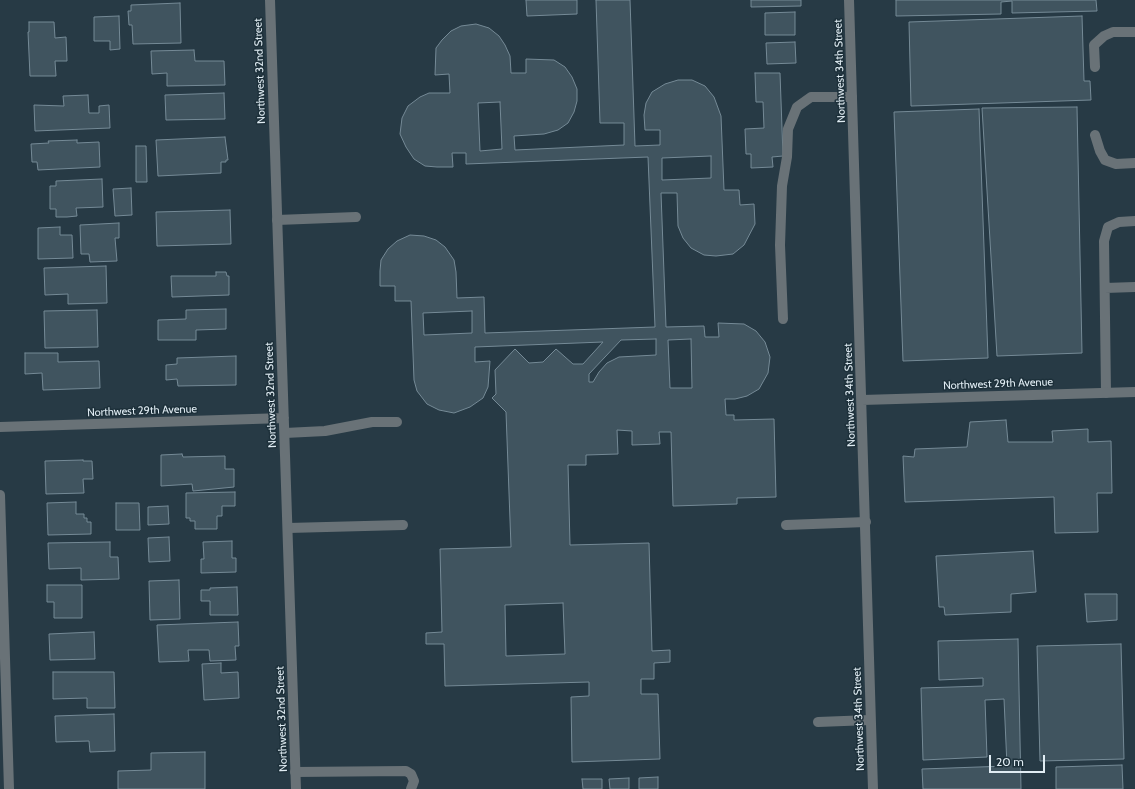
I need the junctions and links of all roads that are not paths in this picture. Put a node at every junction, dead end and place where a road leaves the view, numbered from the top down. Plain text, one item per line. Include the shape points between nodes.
1 (270, 0) edge
2 (849, 0) edge
3 (1135, 32) edge
4 (1095, 67) dead end
5 (852, 97) junction
6 (1095, 135) dead end
7 (1135, 164) edge
8 (356, 217) dead end
9 (277, 220) junction
10 (1135, 221) edge
11 (1135, 287) edge
12 (1105, 288) junction
13 (783, 319) dead end
14 (1135, 392) edge
15 (1106, 393) junction
16 (862, 400) junction
17 (284, 418) junction
18 (397, 422) dead end
19 (0, 427) edge
20 (285, 433) junction
21 (0, 495) edge
22 (866, 522) junction
23 (786, 524) dead end
24 (403, 525) dead end
25 (288, 528) junction
26 (870, 720) junction
27 (818, 722) dead end
28 (295, 772) junction
29 (9, 789) edge
30 (296, 789) edge
31 (411, 789) edge
32 (873, 789) edge

1 - 9 street, Northwest 32nd Street
2 - 5 street, Northwest 34th Street
3 - 4 street via 1113,32 1104,36 1094,45
5 - 13 street via 812,97 797,107 788,129 782,186 780,245
5 - 16 street, Northwest 34th Street
6 - 7 street via 1105,160 1116,164
8 - 9 street
9 - 17 street, Northwest 32nd Street
10 - 12 street via 1119,222 1108,227 1104,241
11 - 12 street
12 - 15 street
14 - 15 street, Northwest 29th Avenue
15 - 16 street, Northwest 29th Avenue
16 - 22 street, Northwest 34th Street
17 - 19 street, Northwest 29th Avenue
17 - 20 street, Northwest 32nd Street
18 - 20 street via 372,422 325,432
20 - 25 street, Northwest 32nd Street
21 - 29 street
22 - 23 street
22 - 26 street, Northwest 34th Street
24 - 25 street
25 - 28 street, Northwest 32nd Street
26 - 27 street
26 - 32 street, Northwest 34th Street
28 - 30 street, Northwest 32nd Street
28 - 31 street via 406,771 411,774 414,781

